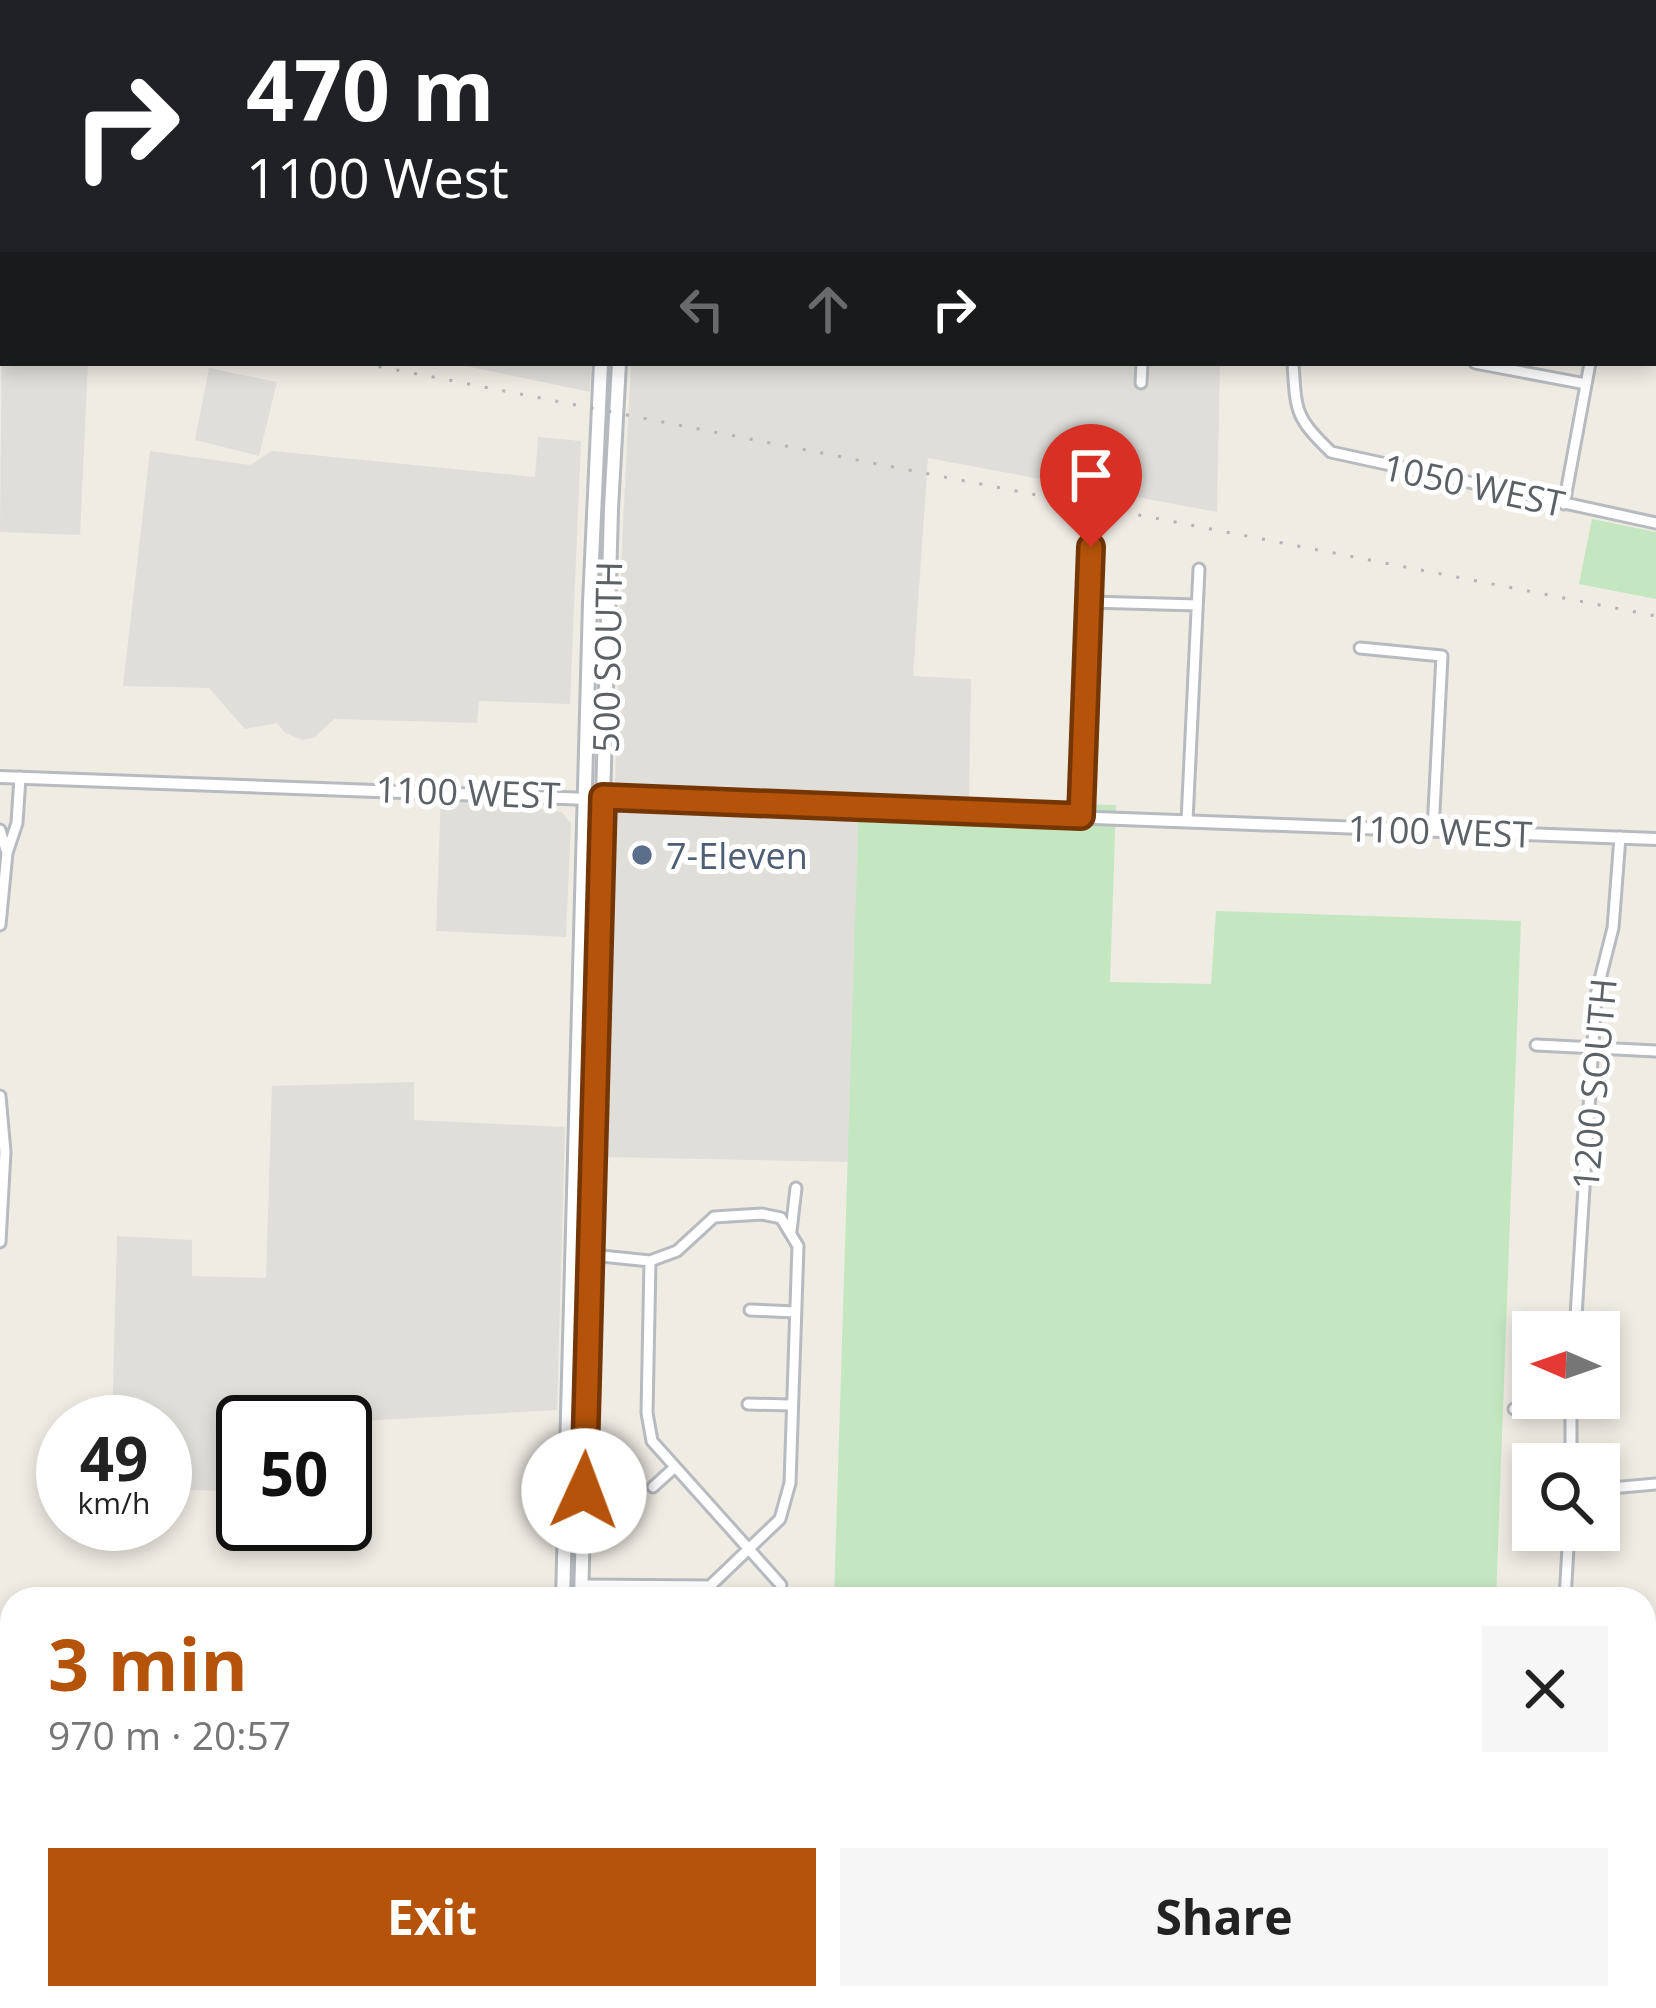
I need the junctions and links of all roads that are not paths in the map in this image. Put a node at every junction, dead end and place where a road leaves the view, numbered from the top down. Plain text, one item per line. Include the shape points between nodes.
1 (601, 366) edge
2 (619, 366) edge
3 (1142, 366) edge
4 (1293, 366) edge
5 (1491, 366) edge
6 (1589, 366) edge
7 (1141, 383) dead end
8 (1586, 384) junction
9 (1564, 504) junction
10 (1656, 524) edge
11 (1091, 547) dead end
12 (1199, 569) dead end
13 (1089, 602) junction
14 (1197, 604) junction
15 (1360, 648) dead end
16 (0, 777) edge
17 (20, 777) junction
18 (585, 796) junction
19 (603, 797) junction
20 (1081, 816) junction
21 (1187, 820) junction
22 (0, 830) edge
23 (1433, 830) junction
24 (1620, 837) junction
25 (1656, 839) edge
26 (7, 853) junction
27 (0, 925) edge
28 (1536, 1045) dead end
29 (1592, 1047) junction
30 (1656, 1051) edge
31 (0, 1096) edge
32 (796, 1189) dead end
33 (791, 1231) junction
34 (0, 1242) edge
35 (572, 1252) junction
36 (590, 1254) junction
37 (650, 1261) junction
38 (750, 1310) dead end
39 (1576, 1311) edge
40 (795, 1312) junction
41 (748, 1404) dead end
42 (790, 1406) junction
43 (675, 1467) junction
44 (1656, 1484) edge
45 (653, 1487) dead end
46 (1620, 1487) edge
47 (750, 1549) junction
48 (1567, 1551) edge
49 (781, 1585) dead end
50 (563, 1587) edge
51 (581, 1587) edge
52 (688, 1587) edge
53 (1565, 1587) edge

1 - 18 main road, 500 SOUTH
2 - 19 main road, 500 SOUTH
3 - 7 street
4 - 9 street, 1050 WEST via 1296,409 1330,452
5 - 8 street
6 - 8 street
8 - 9 street
9 - 10 street, 1050 WEST
11 - 13 street
12 - 14 street
13 - 14 street
13 - 20 street
14 - 21 street
15 - 23 street via 1442,656
16 - 17 street, 1100 WEST
17 - 18 street, 1100 WEST
17 - 26 street
18 - 19 street, 1100 WEST
18 - 35 main road, 500 SOUTH
19 - 20 street, 1100 WEST
19 - 36 main road, 500 SOUTH
20 - 21 street, 1100 WEST
21 - 23 street, 1100 WEST
22 - 26 street
23 - 24 street, 1100 WEST
24 - 25 street, 1100 WEST
24 - 29 street, 1200 SOUTH
26 - 27 street
28 - 29 street
29 - 30 street
29 - 39 street, 1200 SOUTH
31 - 34 street
32 - 33 street
33 - 37 street via 781,1218 762,1214 714,1217 677,1251
33 - 40 street via 798,1246
35 - 36 street
35 - 50 main road, 500 SOUTH
36 - 37 street
36 - 51 main road, 500 SOUTH
37 - 43 street via 649,1429
38 - 40 street
40 - 42 street
41 - 42 street
42 - 47 street via 787,1503
43 - 45 street
43 - 47 street
44 - 46 street
47 - 49 street
47 - 52 street via 710,1586
48 - 53 street

